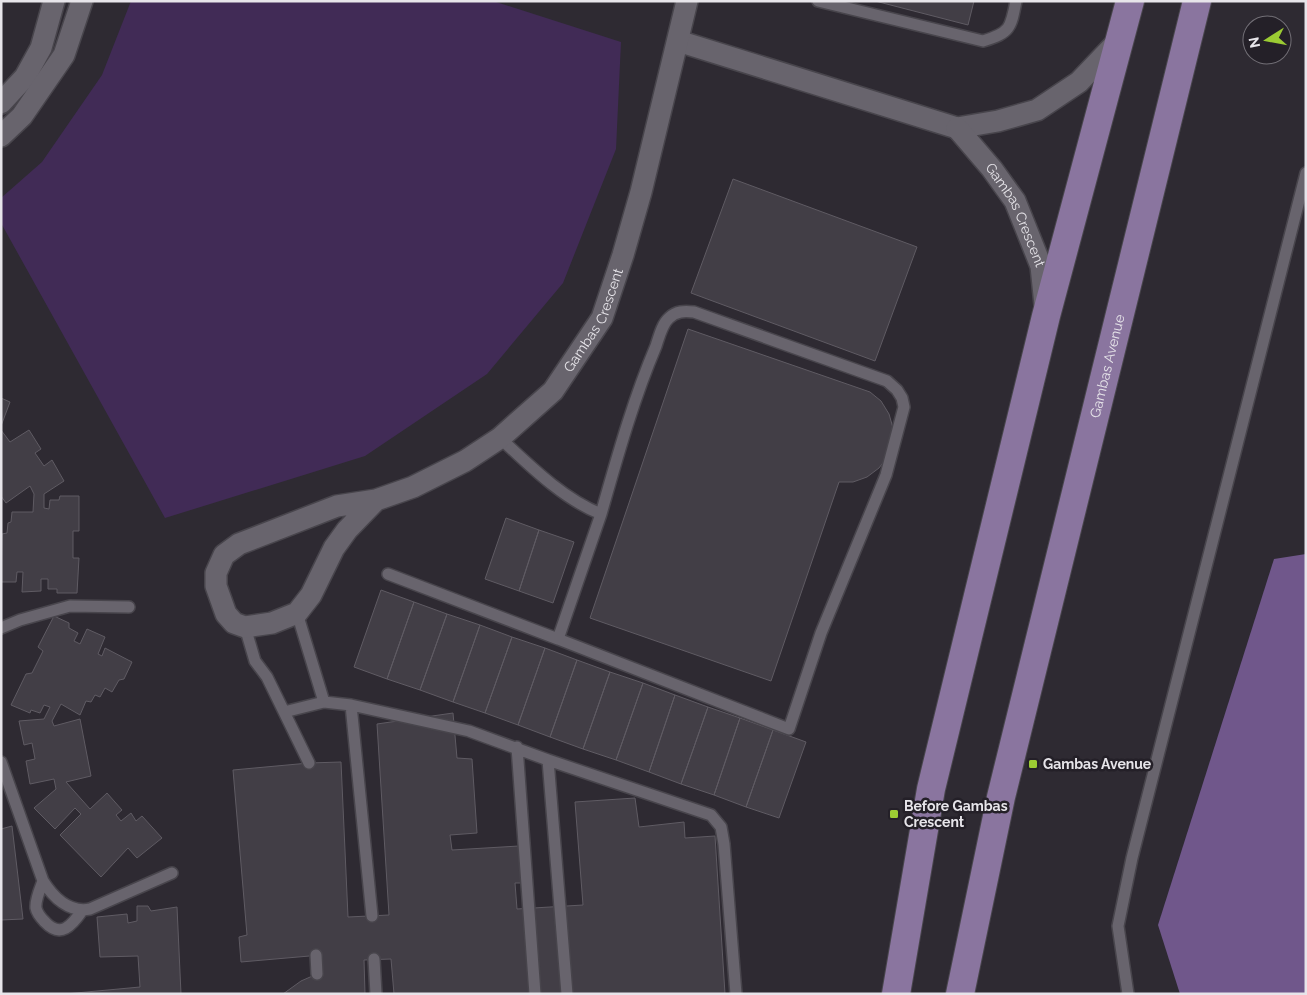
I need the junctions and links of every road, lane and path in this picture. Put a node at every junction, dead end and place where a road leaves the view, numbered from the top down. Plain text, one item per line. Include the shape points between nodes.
1 (54, 1) edge
2 (82, 1) edge
3 (688, 1) edge
4 (818, 1) edge
5 (1016, 1) edge
6 (1130, 1) edge
7 (1197, 1) edge
8 (1119, 40) junction
9 (678, 41) junction
10 (1, 103) edge
11 (957, 128) junction
12 (1, 136) edge
13 (1306, 173) edge
14 (1046, 316) junction
15 (500, 438) junction
16 (376, 500) junction
17 (601, 514) junction
18 (388, 574) dead end
19 (129, 607) dead end
20 (297, 613) junction
21 (245, 627) junction
22 (1, 628) edge
23 (558, 639) junction
24 (324, 702) junction
25 (351, 705) junction
26 (284, 712) junction
27 (517, 747) junction
28 (548, 760) junction
29 (309, 763) dead end
30 (2, 766) edge
31 (172, 873) dead end
32 (43, 881) junction
33 (82, 911) junction
34 (372, 916) dead end
35 (316, 955) dead end
36 (374, 959) dead end
37 (318, 974) dead end
38 (376, 994) edge
39 (535, 994) edge
40 (567, 994) edge
41 (736, 994) edge
42 (896, 994) edge
43 (960, 994) edge
44 (1128, 994) edge

1 - 10 street via 41,48 25,77
2 - 12 street via 64,55 22,116
3 - 9 street, Gambas Crescent
4 - 5 lane via 983,41 1000,36 1012,24
6 - 8 main road
7 - 43 main road, Gambas Avenue via 1001,797
8 - 11 street via 1079,82 1038,110
8 - 14 main road
9 - 11 street
9 - 15 street, Gambas Crescent via 641,192 602,318 553,390
11 - 14 street, Gambas Crescent via 1015,200 1041,266
13 - 44 lane via 1132,858 1118,926
14 - 42 main road via 930,789
15 - 16 street, Gambas Crescent via 412,487
15 - 17 lane via 583,507
16 - 20 street, Gambas Crescent via 334,548 311,595
16 - 21 street, Gambas Crescent via 337,506 239,544 224,555 216,573 216,586 226,614 234,623
17 - 23 lane
17 - 23 lane via 650,360 667,320 674,314 694,312 887,381 902,398 904,407 886,475 820,633 789,729
18 - 23 lane
19 - 22 lane via 70,606
20 - 21 street, Gambas Crescent via 272,624
20 - 24 lane
21 - 26 lane via 255,661 267,676
24 - 25 lane
24 - 26 lane
25 - 27 lane via 469,731
25 - 34 lane
26 - 29 lane
27 - 28 lane
27 - 39 lane
28 - 40 lane
28 - 41 lane via 711,815 722,826
30 - 32 lane
31 - 33 lane
32 - 33 lane via 63,904
32 - 33 lane via 36,908 49,926 64,929
35 - 37 lane
36 - 38 lane

